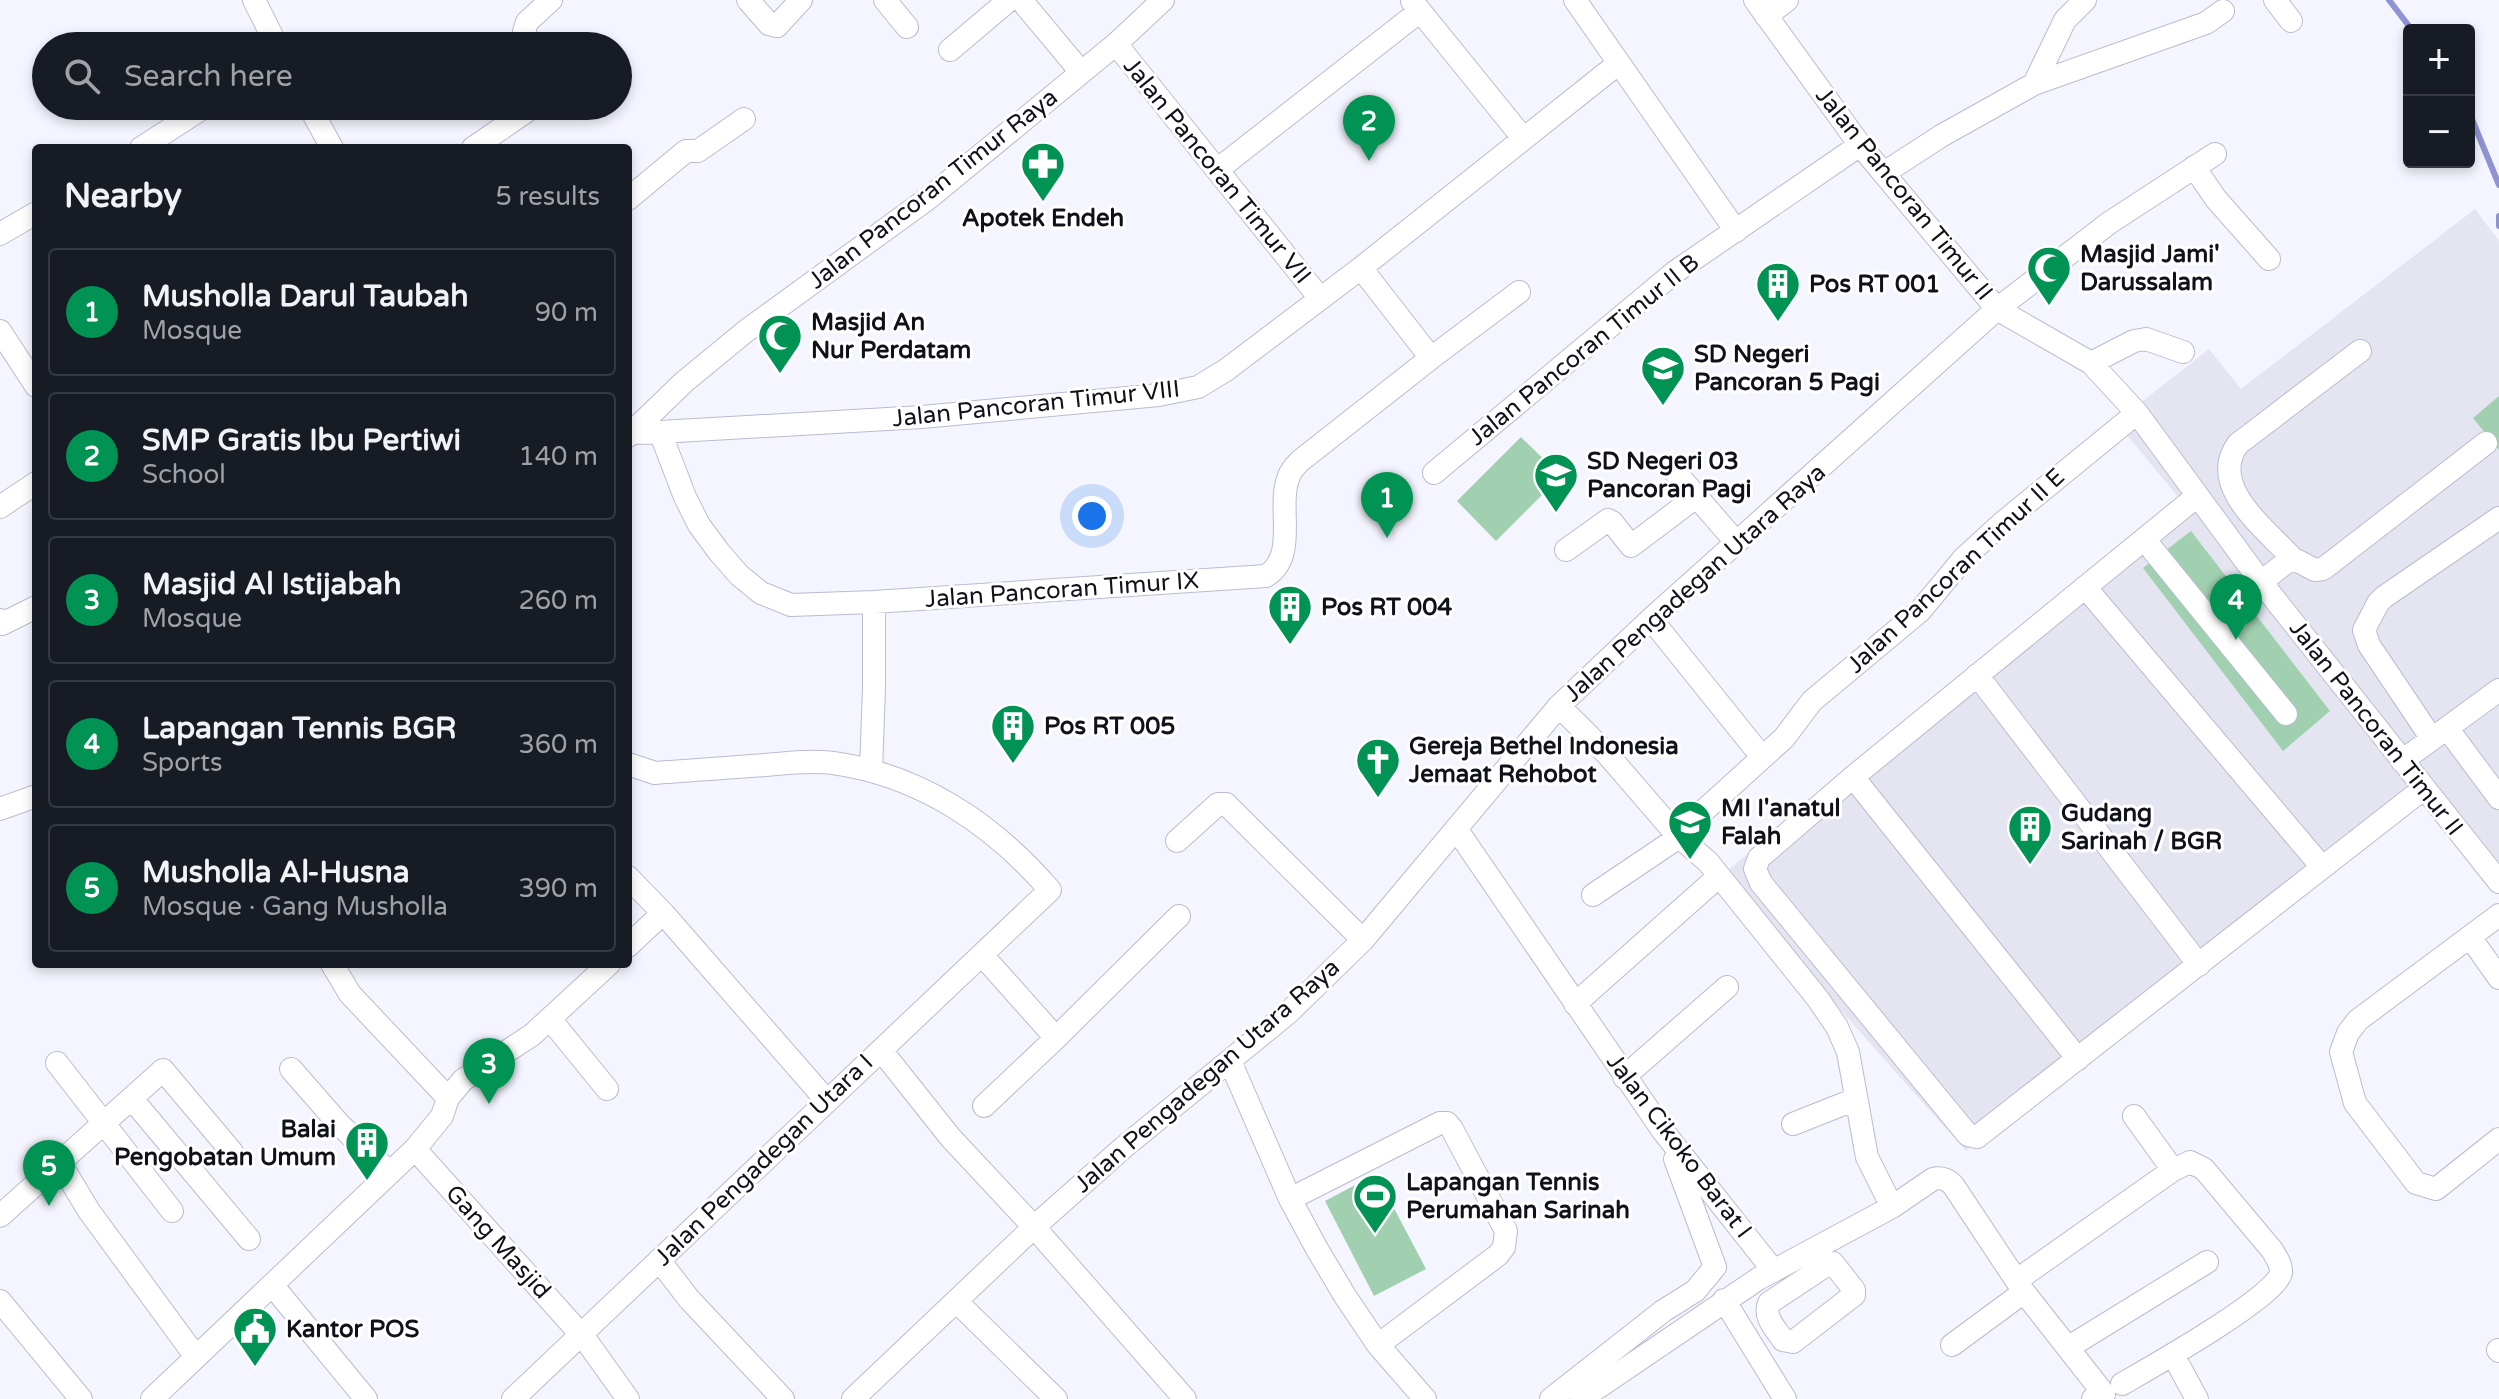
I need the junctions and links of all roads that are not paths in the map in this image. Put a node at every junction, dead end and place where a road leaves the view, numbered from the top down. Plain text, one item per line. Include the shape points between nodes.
1 (254, 0) edge
2 (551, 0) edge
3 (748, 0) edge
4 (801, 0) edge
5 (885, 0) edge
6 (1009, 0) edge
7 (1021, 0) edge
8 (1163, 0) edge
9 (1575, 0) edge
10 (1787, 0) edge
11 (2085, 0) edge
12 (2275, 0) edge
13 (1415, 6) edge
14 (1760, 8) edge
15 (2223, 11) dead end
16 (2291, 21) dead end
17 (907, 27) dead end
18 (270, 32) edge
19 (524, 32) edge
20 (1116, 44) junction
21 (950, 50) dead end
22 (1619, 63) junction
23 (1081, 72) junction
24 (2034, 84) junction
25 (744, 119) dead end
26 (184, 120) edge
27 (317, 120) edge
28 (514, 120) edge
29 (1523, 138) junction
30 (147, 144) edge
31 (330, 144) edge
32 (479, 144) edge
33 (1860, 145) junction
34 (2215, 154) dead end
35 (2194, 167) junction
36 (1217, 170) junction
37 (1884, 173) junction
38 (632, 196) edge
39 (32, 215) edge
40 (1736, 231) junction
41 (0, 234) edge
42 (2269, 259) dead end
43 (1361, 268) junction
44 (1519, 292) dead end
45 (1319, 297) junction
46 (1997, 309) junction
47 (0, 331) edge
48 (2360, 351) dead end
49 (2183, 352) dead end
50 (1431, 358) junction
51 (2091, 363) junction
52 (32, 380) edge
53 (2137, 413) junction
54 (632, 430) edge
55 (660, 432) junction
56 (632, 433) edge
57 (2486, 443) dead end
58 (1670, 466) dead end
59 (1434, 473) dead end
60 (32, 486) edge
61 (2197, 496) junction
62 (1696, 497) junction
63 (0, 507) edge
64 (2499, 518) edge
65 (2144, 539) junction
66 (1736, 542) junction
67 (1566, 550) dead end
68 (2292, 558) junction
69 (2261, 582) junction
70 (2085, 587) junction
71 (874, 602) junction
72 (32, 609) edge
73 (1651, 619) junction
74 (1, 623) edge
75 (1977, 675) junction
76 (2499, 690) edge
77 (1559, 706) junction
78 (2286, 714) dead end
79 (2439, 734) junction
80 (1762, 757) junction
81 (2402, 761) junction
82 (632, 765) edge
83 (871, 771) junction
84 (1853, 777) junction
85 (2423, 789) junction
86 (32, 797) edge
87 (2499, 798) edge
88 (0, 809) edge
89 (1457, 830) junction
90 (1678, 836) junction
91 (1177, 841) dead end
92 (2322, 867) junction
93 (1718, 877) junction
94 (632, 881) edge
95 (2499, 882) edge
96 (1593, 895) dead end
97 (663, 913) junction
98 (2499, 915) edge
99 (1179, 916) dead end
100 (2470, 937) junction
101 (1363, 940) junction
102 (632, 942) edge
103 (982, 955) junction
104 (2199, 965) junction
105 (334, 968) edge
106 (605, 968) edge
107 (2499, 978) edge
108 (1727, 987) dead end
109 (1575, 1004) junction
110 (550, 1019) junction
111 (1056, 1038) junction
112 (881, 1050) junction
113 (2078, 1059) junction
114 (1230, 1061) junction
115 (57, 1063) dead end
116 (291, 1069) dead end
117 (1624, 1077) junction
118 (607, 1089) dead end
119 (448, 1098) junction
120 (132, 1099) junction
121 (1856, 1099) junction
122 (827, 1101) junction
123 (984, 1106) dead end
124 (2134, 1116) dead end
125 (103, 1124) junction
126 (1793, 1124) dead end
127 (1663, 1131) junction
128 (2499, 1139) edge
129 (415, 1149) junction
130 (232, 1152) dead end
131 (60, 1163) junction
132 (2173, 1170) junction
133 (390, 1173) junction
134 (1290, 1199) junction
135 (1892, 1207) junction
136 (172, 1211) dead end
137 (0, 1216) edge
138 (1034, 1227) junction
139 (249, 1239) dead end
140 (659, 1260) junction
141 (2207, 1262) dead end
142 (1766, 1274) junction
143 (273, 1286) junction
144 (2021, 1286) junction
145 (1773, 1299) dead end
146 (1724, 1300) junction
147 (0, 1301) edge
148 (956, 1301) junction
149 (581, 1334) junction
150 (1378, 1345) junction
151 (1952, 1345) dead end
152 (2069, 1347) junction
153 (2173, 1355) junction
154 (196, 1357) junction
155 (2122, 1384) dead end
156 (81, 1399) edge
157 (152, 1399) edge
158 (366, 1399) edge
159 (513, 1399) edge
160 (628, 1399) edge
161 (783, 1399) edge
162 (853, 1399) edge
163 (1056, 1399) edge
164 (1185, 1399) edge
165 (1425, 1399) edge
166 (1551, 1399) edge
167 (1581, 1399) edge
168 (1785, 1399) edge
169 (2093, 1399) edge
170 (2197, 1399) edge

1 - 18 street
2 - 19 street via 527,22
3 - 4 street via 777,26
5 - 17 street
6 - 21 street
7 - 23 street
8 - 20 street, Jalan Pancoran Timur Raya
9 - 22 street
10 - 14 street
11 - 24 street via 2065,20
12 - 16 street
13 - 29 street
13 - 36 street
14 - 33 street, Jalan Pancoran Timur II
15 - 24 street via 2206,23
20 - 23 street, Jalan Pancoran Timur Raya
20 - 36 street, Jalan Pancoran Timur VII
22 - 29 street, Jalan Pancoran Timur VIII
22 - 40 street
23 - 54 street, Jalan Pancoran Timur Raya via 930,197 746,331
24 - 37 street
25 - 38 street via 698,151 686,151
26 - 30 street
27 - 31 street
28 - 32 street
29 - 43 street, Jalan Pancoran Timur VIII
33 - 37 street, Jalan Pancoran Timur II
33 - 40 street, Jalan Pancoran Timur II B
34 - 35 street, Jalan Pengadegan Utara Raya
35 - 42 street
35 - 46 street, Jalan Pengadegan Utara Raya via 2109,223
36 - 45 street, Jalan Pancoran Timur VII
37 - 46 street, Jalan Pancoran Timur II
39 - 41 street
40 - 59 street, Jalan Pancoran Timur II B via 1675,272
43 - 45 street, Jalan Pancoran Timur VIII
43 - 50 street
44 - 50 street, Jalan Pancoran Timur IX
45 - 55 street, Jalan Pancoran Timur VIII via 1226,370 1181,392 922,417
46 - 51 street, Jalan Pancoran Timur II
46 - 66 street, Jalan Pengadegan Utara Raya
47 - 52 street
48 - 68 street via 2231,454 2230,483 2240,501
49 - 51 street via 2146,339
50 - 71 street, Jalan Pancoran Timur IX via 1292,470 1283,556 1266,576
51 - 53 street, Jalan Pancoran Timur II
53 - 61 street, Jalan Pancoran Timur II
53 - 80 street, Jalan Pancoran Timur II E via 2001,524 1920,611 1812,701
55 - 56 street, Jalan Pancoran Timur VIII
55 - 71 street, Jalan Pancoran Timur IX via 699,525 739,575 761,593 791,605
57 - 68 street via 2323,569
58 - 62 street
60 - 63 street
61 - 65 street
61 - 69 street, Jalan Pancoran Timur II
62 - 66 street
62 - 67 street via 1631,546 1608,520
64 - 79 street via 2384,597 2364,630 2369,645
65 - 70 street
65 - 78 street
66 - 73 street, Jalan Pengadegan Utara Raya
68 - 69 street
69 - 81 street, Jalan Pancoran Timur II
70 - 75 street
70 - 92 street
71 - 83 street
72 - 74 street
73 - 77 street, Jalan Pengadegan Utara Raya
73 - 80 street
75 - 84 street
75 - 104 street
76 - 79 street
77 - 89 street, Jalan Pengadegan Utara Raya
77 - 90 street
79 - 81 street
79 - 87 street
80 - 90 street, Jalan Pancoran Timur II E
81 - 85 street, Jalan Pancoran Timur II
82 - 83 street via 655,773 831,763
83 - 103 street via 917,786 970,816 1050,890
84 - 113 street
84 - 113 street via 1759,858 1755,869 1761,883 1968,1135 1977,1137
85 - 92 street
85 - 95 street, Jalan Pancoran Timur II
86 - 88 street
89 - 101 street, Jalan Pengadegan Utara Raya
89 - 109 street, Jalan Cikoko Barat I
90 - 93 street
90 - 96 street, Jalan Pancoran Timur II E
91 - 101 street via 1218,804 1226,804
92 - 104 street
93 - 109 street
93 - 121 street via 1837,1027 1848,1052
94 - 97 street
97 - 102 street
97 - 122 street
98 - 100 street
99 - 111 street
100 - 107 street
100 - 128 street via 2358,1020 2341,1052 2355,1103 2416,1183 2436,1189
101 - 114 street, Jalan Pengadegan Utara Raya
103 - 111 street
103 - 112 street
104 - 113 street
105 - 119 street via 355,1000
106 - 110 street
108 - 117 street
109 - 117 street, Jalan Cikoko Barat I
110 - 118 street
110 - 119 street via 473,1072
111 - 123 street
112 - 122 street, Jalan Pengadegan Utara I
112 - 138 street, Jalan Pengadegan Utara I via 950,1137
114 - 134 street
114 - 138 street, Jalan Pengadegan Utara Raya
115 - 125 street
116 - 133 street
117 - 127 street, Jalan Cikoko Barat I
119 - 129 street via 442,1116
120 - 125 street
120 - 130 street via 163,1070
120 - 139 street
121 - 126 street
121 - 135 street via 1867,1157
122 - 140 street, Jalan Pengadegan Utara I
124 - 132 street
125 - 131 street
125 - 136 street
127 - 142 street, Jalan Cikoko Barat I
127 - 166 street via 1715,1267 1695,1291
129 - 133 street
129 - 149 street, Gang Masjid
131 - 137 street
131 - 154 street
132 - 144 street
132 - 153 street via 2190,1162 2204,1169 2272,1250 2281,1273 2276,1283
133 - 143 street
134 - 150 street
134 - 150 street via 1440,1123 1452,1129 1506,1231 1504,1247
135 - 142 street
135 - 144 street via 1933,1179 1947,1179
138 - 148 street, Jalan Pengadegan Utara Raya
138 - 164 street, Jalan Pengadegan Utara I
140 - 149 street, Jalan Pengadegan Utara I
140 - 161 street
141 - 152 street
142 - 145 street, Jalan Cikoko Barat I
142 - 146 street
143 - 154 street
143 - 158 street
144 - 151 street
144 - 152 street
146 - 167 street
146 - 168 street
147 - 156 street
148 - 162 street, Jalan Pengadegan Utara Raya
148 - 163 street
149 - 159 street, Jalan Pengadegan Utara I
149 - 160 street, Gang Masjid
150 - 165 street
152 - 169 street via 2104,1394
153 - 155 street
153 - 170 street
154 - 157 street

